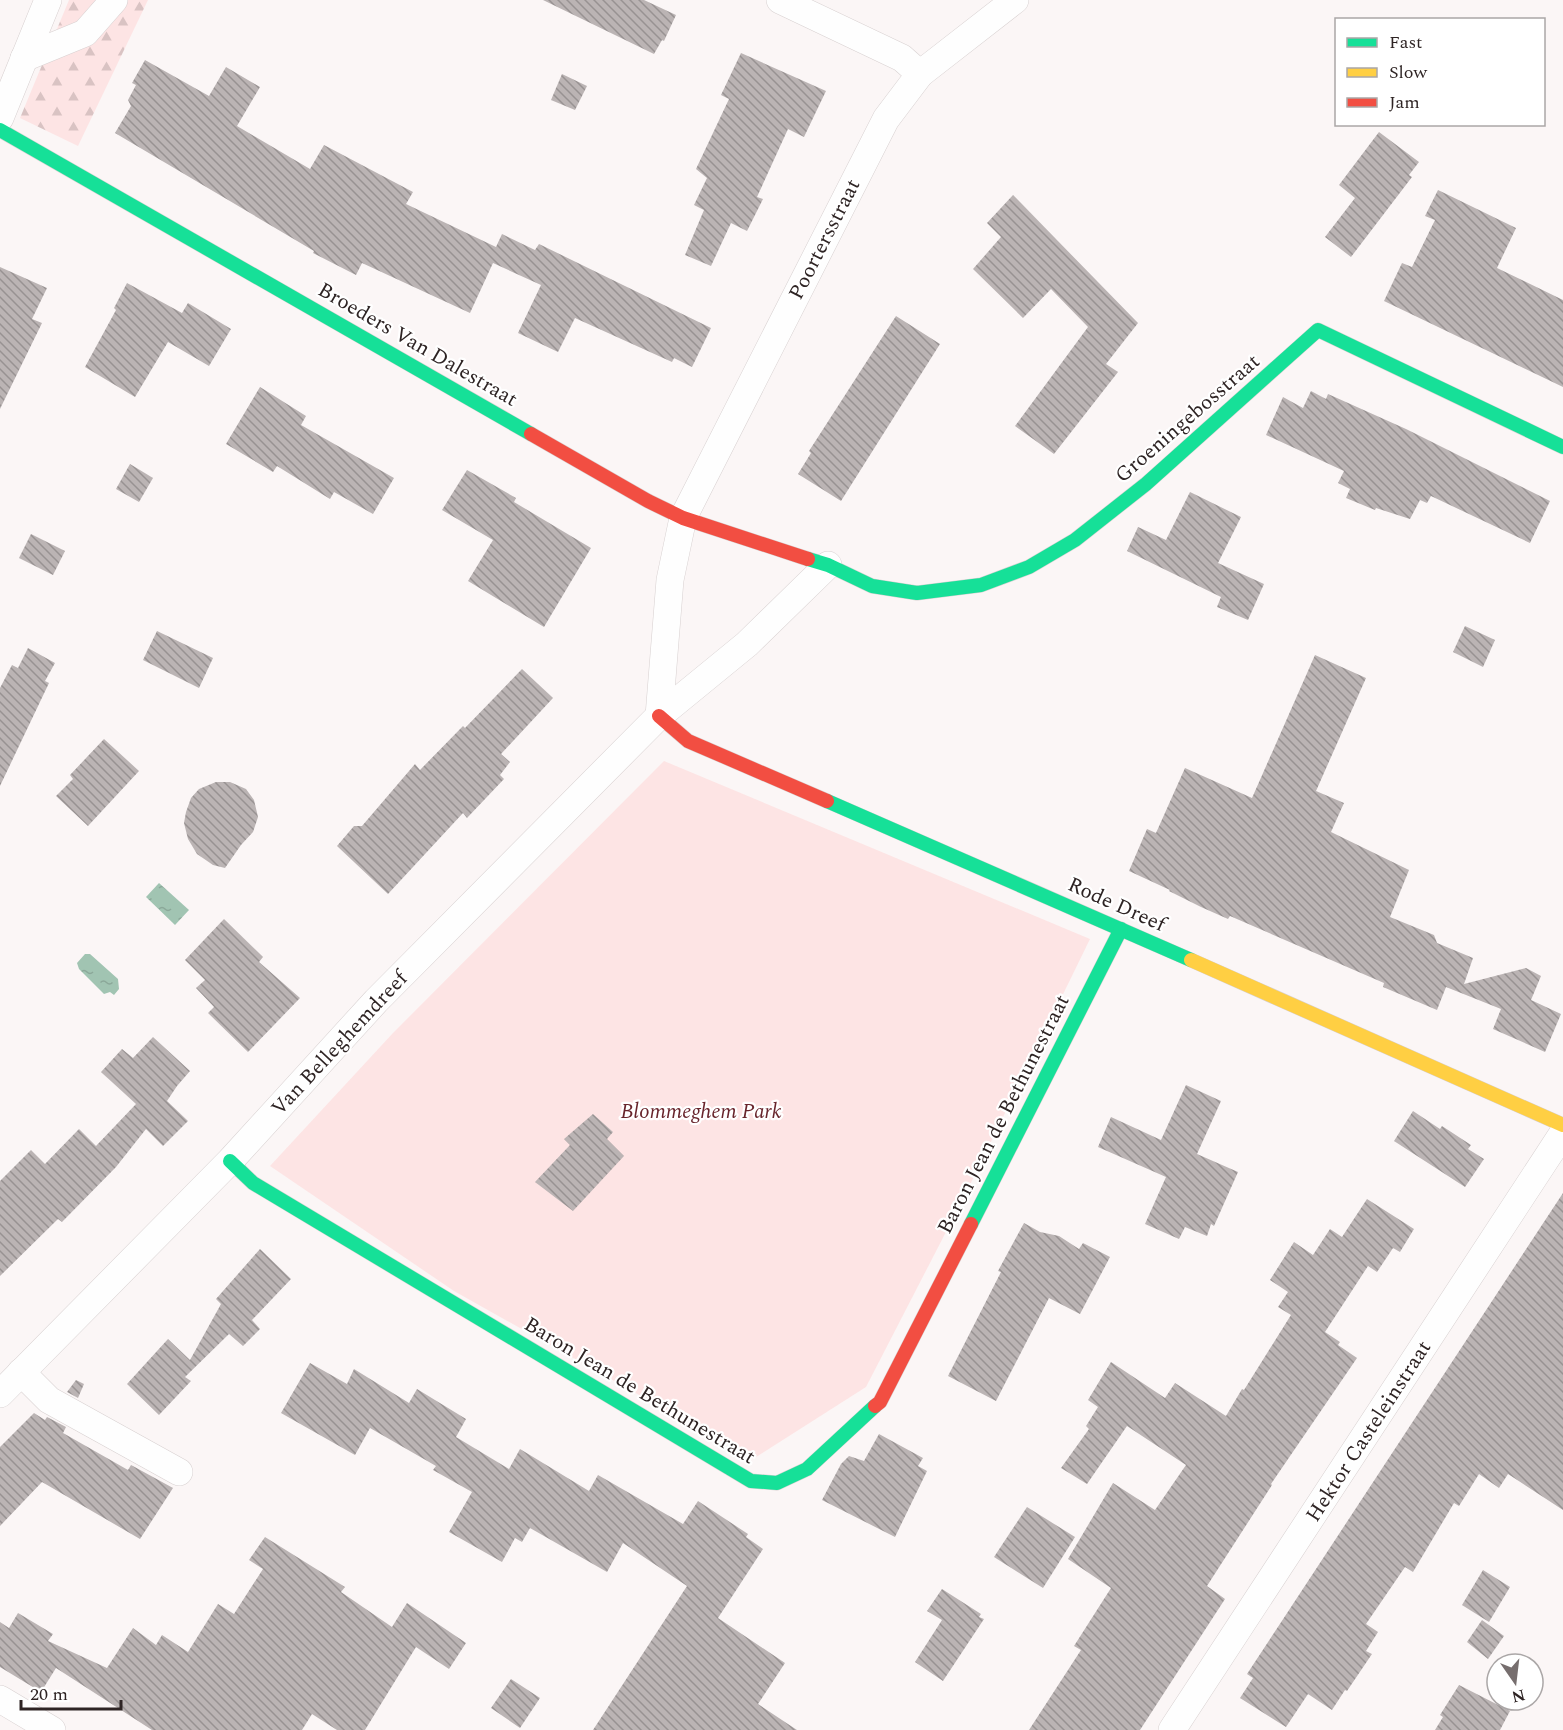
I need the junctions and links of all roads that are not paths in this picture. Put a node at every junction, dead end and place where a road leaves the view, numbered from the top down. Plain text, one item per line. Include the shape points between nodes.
1 (48, 0) edge
2 (114, 0) edge
3 (780, 0) edge
4 (1015, 0) edge
5 (24, 58) junction
6 (920, 74) junction
7 (0, 118) edge
8 (0, 130) edge
9 (1563, 447) edge
10 (683, 518) junction
11 (828, 565) junction
12 (658, 716) junction
13 (1122, 929) junction
14 (1563, 1125) edge
15 (1563, 1133) edge
16 (230, 1161) junction
17 (21, 1372) junction
18 (0, 1394) edge
19 (179, 1472) dead end
20 (0, 1699) edge
21 (52, 1730) edge
22 (1172, 1730) edge

1 - 5 street
2 - 5 street via 85,33
3 - 6 street via 902,58
4 - 6 street, Poortersstraat
5 - 7 street
6 - 10 street, Poortersstraat via 886,119
8 - 10 street, Broeders Van Dalestraat
9 - 11 street, Groeningebosstraat via 1318,330 1146,484 1075,540 1029,567 981,585 917,593 872,586
10 - 11 street, Broeders Van Dalestraat
10 - 12 street via 670,580
11 - 12 street, Van Belleghemdreef via 747,644
12 - 13 street, Rode Dreef via 688,741
12 - 16 street, Van Belleghemdreef via 376,1001
13 - 14 street, Rode Dreef
13 - 16 street, Baron Jean de Bethunestraat via 880,1402 807,1470 777,1483 751,1481 253,1183
15 - 22 street, Hektor Casteleinstraat
16 - 17 street, Van Belleghemdreef
17 - 18 street, Van Belleghemdreef
17 - 19 street via 49,1400
20 - 21 street

